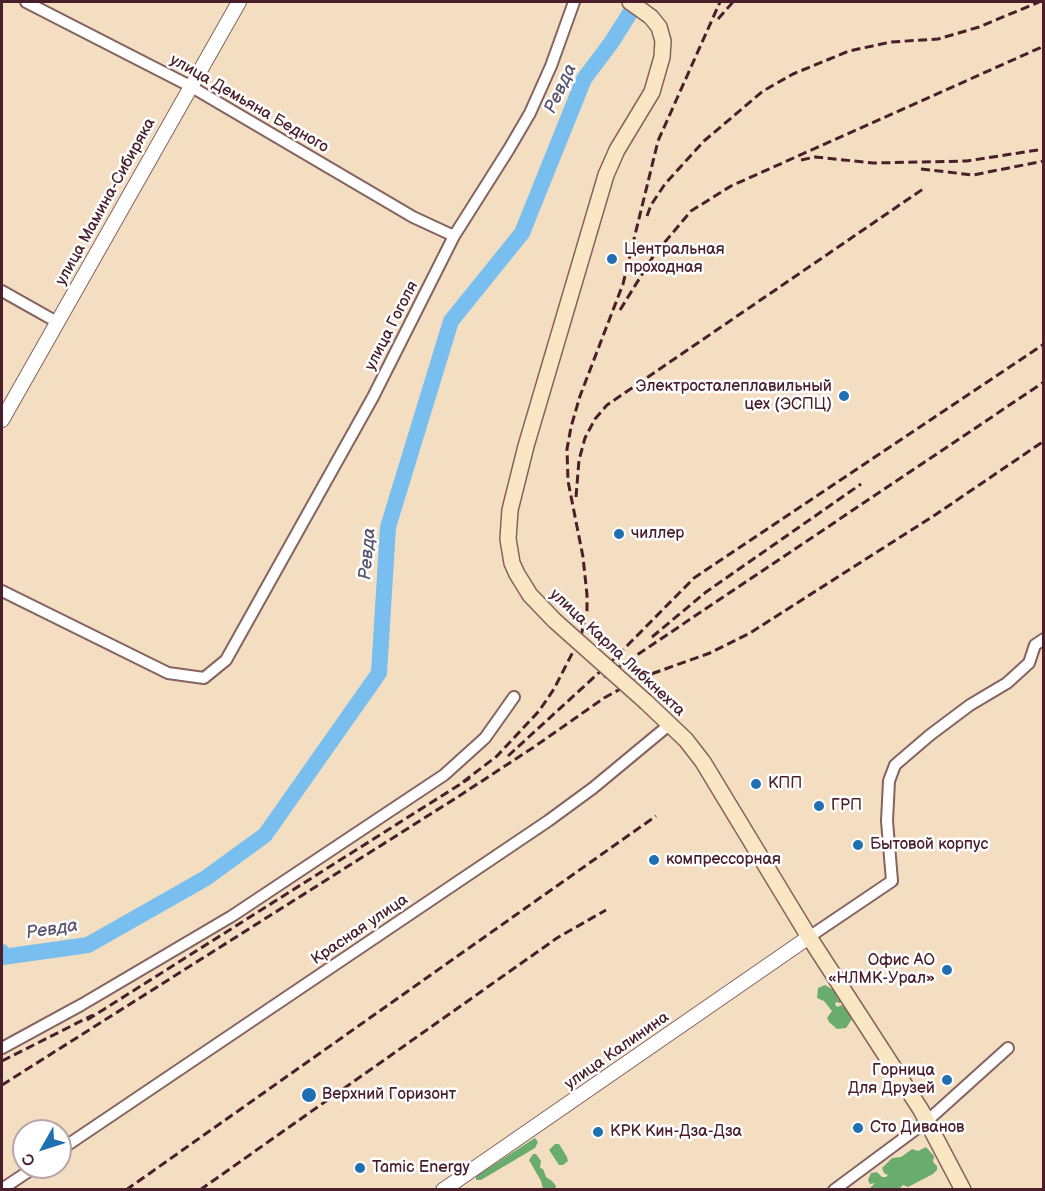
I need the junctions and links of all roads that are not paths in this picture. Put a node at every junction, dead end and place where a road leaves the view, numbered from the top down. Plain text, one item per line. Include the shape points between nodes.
1 (26, 2) edge
2 (239, 2) edge
3 (574, 2) edge
4 (630, 2) edge
5 (190, 86) junction
6 (454, 236) junction
7 (2, 291) edge
8 (57, 322) junction
9 (2, 420) edge
10 (2, 591) edge
11 (1044, 639) edge
12 (514, 697) dead end
13 (669, 725) junction
14 (809, 937) junction
15 (2, 1048) edge
16 (1008, 1048) dead end
17 (927, 1121) junction
18 (72, 1142) edge
19 (18, 1179) edge
20 (2, 1190) edge
21 (443, 1190) edge
22 (834, 1190) edge
23 (963, 1190) edge

1 - 5 street, улица Демьяна Бедного
2 - 5 street, улица Мамина-Сибиряка
3 - 6 street, улица Гоголя via 530,112
4 - 13 main road, улица Карла Либкнехта, bridge via 656,22 661,33 663,49 656,80 606,175 526,446 510,510 508,539 514,569 530,595
5 - 6 street, улица Демьяна Бедного via 428,225
5 - 8 street, улица Мамина-Сибиряка
6 - 10 street, улица Гоголя via 373,397 226,660 204,678 168,673
7 - 8 street
8 - 9 street, улица Мамина-Сибиряка
11 - 14 street via 1035,645 1029,663 1007,682 954,717 896,765 889,781 887,821 892,881
12 - 15 street via 485,738 444,775 232,916
13 - 14 main road, улица Карла Либкнехта via 703,762
13 - 18 street, Красная улица via 548,821
14 - 17 main road, улица Карла Либкнехта
14 - 21 street, улица Калинина
16 - 17 street
17 - 22 street
17 - 23 main road, улица Карла Либкнехта
19 - 20 street

